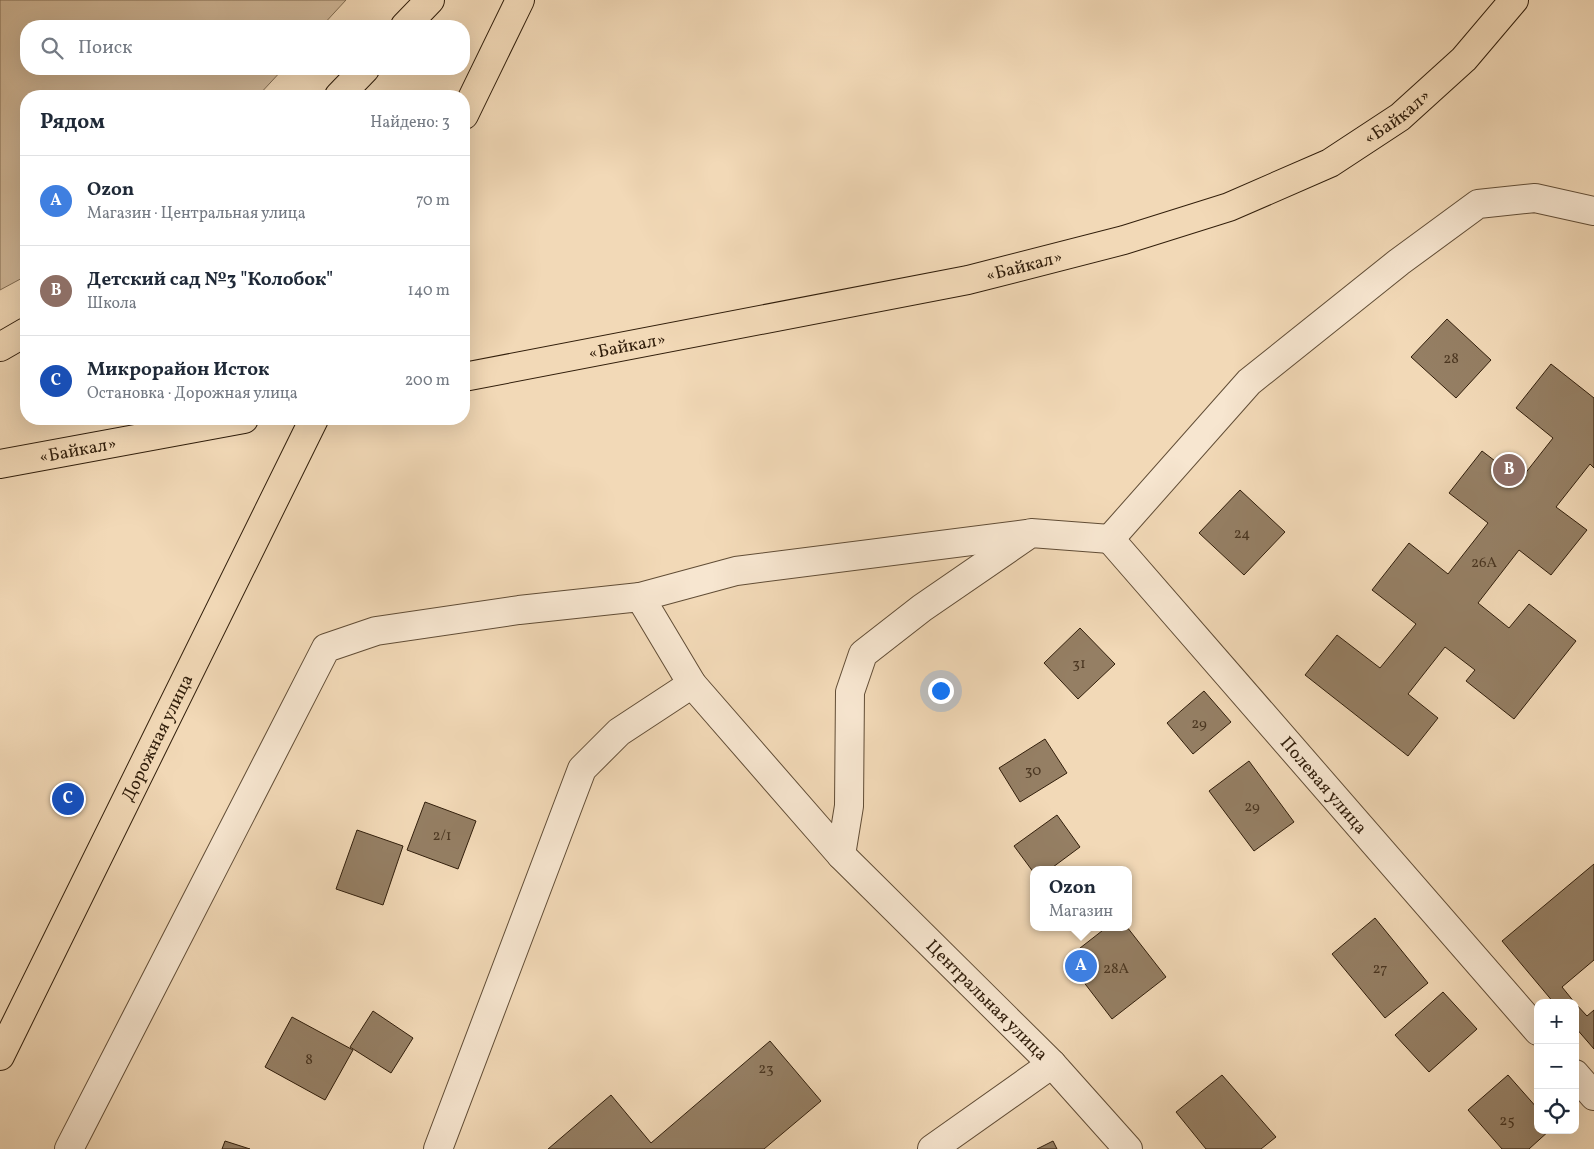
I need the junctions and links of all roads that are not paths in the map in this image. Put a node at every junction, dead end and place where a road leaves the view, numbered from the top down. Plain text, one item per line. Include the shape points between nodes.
1 (430, 0) edge
2 (520, 0) edge
3 (1514, 0) edge
4 (411, 20) edge
5 (359, 75) edge
6 (345, 90) edge
7 (470, 103) edge
8 (1594, 211) edge
9 (20, 335) edge
10 (0, 347) edge
11 (470, 376) edge
12 (212, 425) edge
13 (311, 425) edge
14 (0, 464) edge
15 (1031, 533) junction
16 (1110, 539) junction
17 (640, 597) junction
18 (692, 684) junction
19 (841, 855) junction
20 (1534, 1026) edge
21 (0, 1056) edge
22 (1052, 1064) junction
23 (1579, 1079) edge
24 (1594, 1096) edge
25 (69, 1149) edge
26 (438, 1149) edge
27 (932, 1149) edge
28 (1128, 1149) edge

1 - 4 highway
2 - 7 highway
3 - 11 highway, «Байкал» via 1464,59 1400,117 1330,163 1229,207 1124,240 968,280
5 - 6 highway
8 - 16 street via 1535,198 1478,204 1399,262 1249,382
9 - 10 highway
12 - 14 highway, «Байкал»
13 - 21 highway, Дорожная улица
15 - 16 street
15 - 17 street via 736,571
15 - 19 street via 922,608 863,654 850,692 849,806
16 - 20 street, Полевая улица
17 - 18 street, Центральная улица
17 - 25 street via 519,610 376,631 326,648
18 - 19 street, Центральная улица
18 - 26 street via 619,732 582,769
19 - 22 street, Центральная улица
22 - 27 street
22 - 28 street, Центральная улица
23 - 24 street

